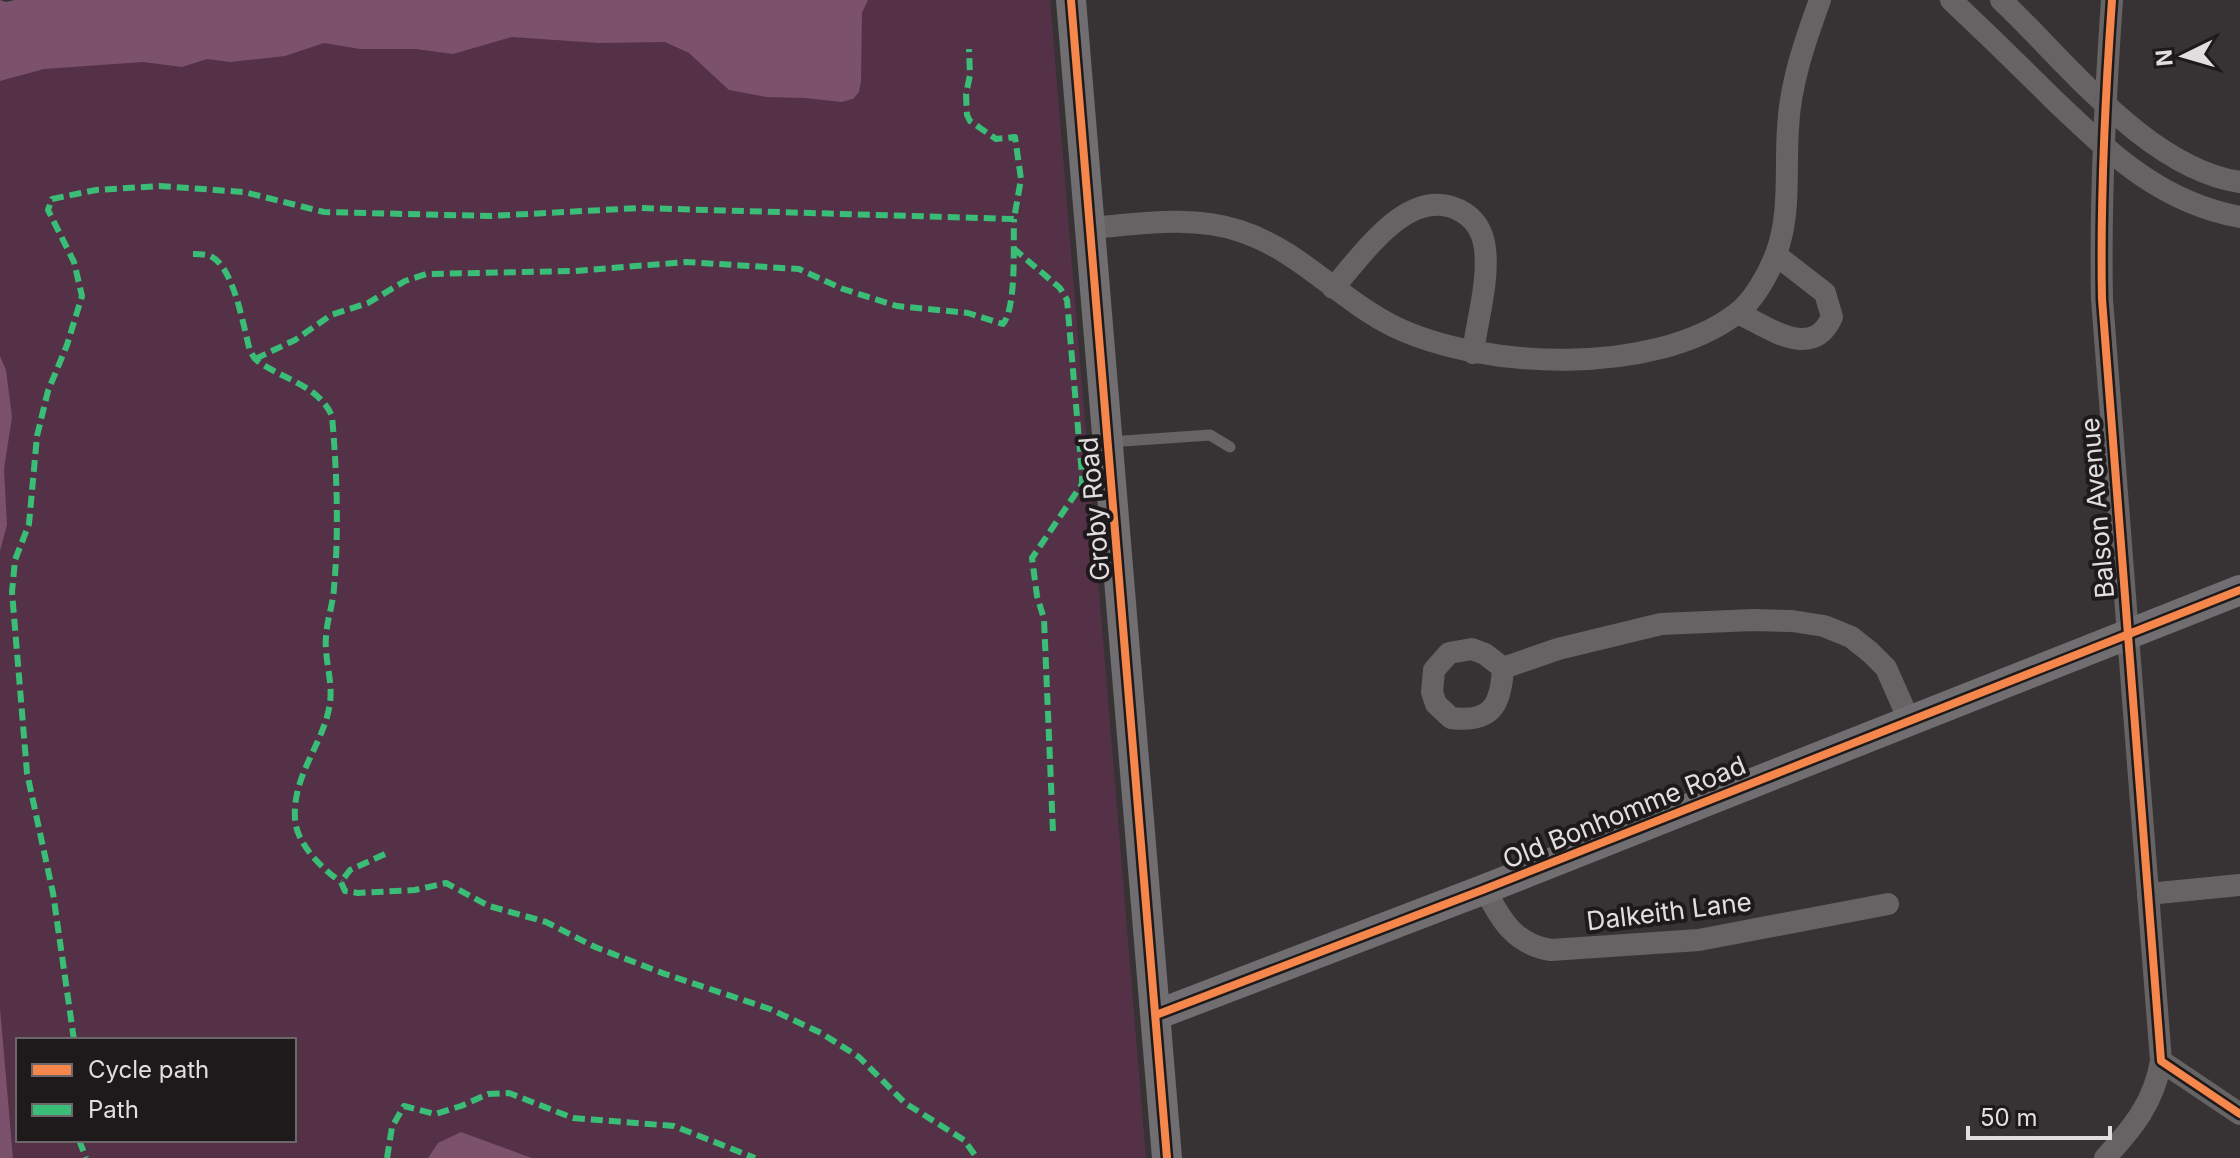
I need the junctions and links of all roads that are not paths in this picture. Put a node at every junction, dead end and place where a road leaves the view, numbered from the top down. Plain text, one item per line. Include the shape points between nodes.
1 (1071, 0) edge
2 (1820, 0) edge
3 (1951, 0) edge
4 (2001, 0) edge
5 (2112, 0) edge
6 (2104, 101) junction
7 (2105, 149) junction
8 (2240, 182) edge
9 (2240, 217) edge
10 (1090, 228) junction
11 (1776, 255) junction
12 (1333, 288) junction
13 (1738, 313) junction
14 (1473, 353) junction
15 (1108, 443) junction
16 (1230, 447) dead end
17 (2240, 590) edge
18 (2127, 635) junction
19 (1503, 668) dead end
20 (1909, 720) junction
21 (2240, 885) edge
22 (1485, 889) junction
23 (2148, 894) junction
24 (1888, 904) dead end
25 (1156, 1015) junction
26 (2161, 1061) junction
27 (2240, 1114) edge
28 (1167, 1158) edge
29 (2105, 1158) edge

1 - 10 street, Groby Road
2 - 11 street via 1790,103 1786,212
3 - 7 street
4 - 6 street
5 - 6 street, Balson Avenue
6 - 7 street, Balson Avenue
6 - 8 street via 2146,140 2179,160
7 - 9 street via 2181,200
7 - 18 street, Balson Avenue via 2102,299
10 - 12 street via 1175,221 1240,231 1305,264
10 - 15 street, Groby Road
11 - 13 street
11 - 13 street via 1825,293 1832,317 1826,330 1817,338 1788,337
12 - 14 street via 1393,326
12 - 14 street via 1411,209 1453,207 1473,220 1485,247
13 - 14 street via 1695,338 1639,353 1554,360
15 - 16 lane via 1210,435
15 - 25 street, Groby Road
17 - 18 street, Old Bonhomme Road
18 - 20 street, Old Bonhomme Road
18 - 23 street, Balson Avenue
19 - 20 street via 1661,624 1792,621 1824,626 1870,652 1886,668
20 - 22 street, Old Bonhomme Road
21 - 23 street
22 - 24 street, Dalkeith Lane via 1511,932 1527,944 1551,950 1699,940
22 - 25 street, Old Bonhomme Road
23 - 26 street, Balson Avenue
25 - 28 street
26 - 27 street
26 - 29 street, Balson Avenue via 2148,1106

